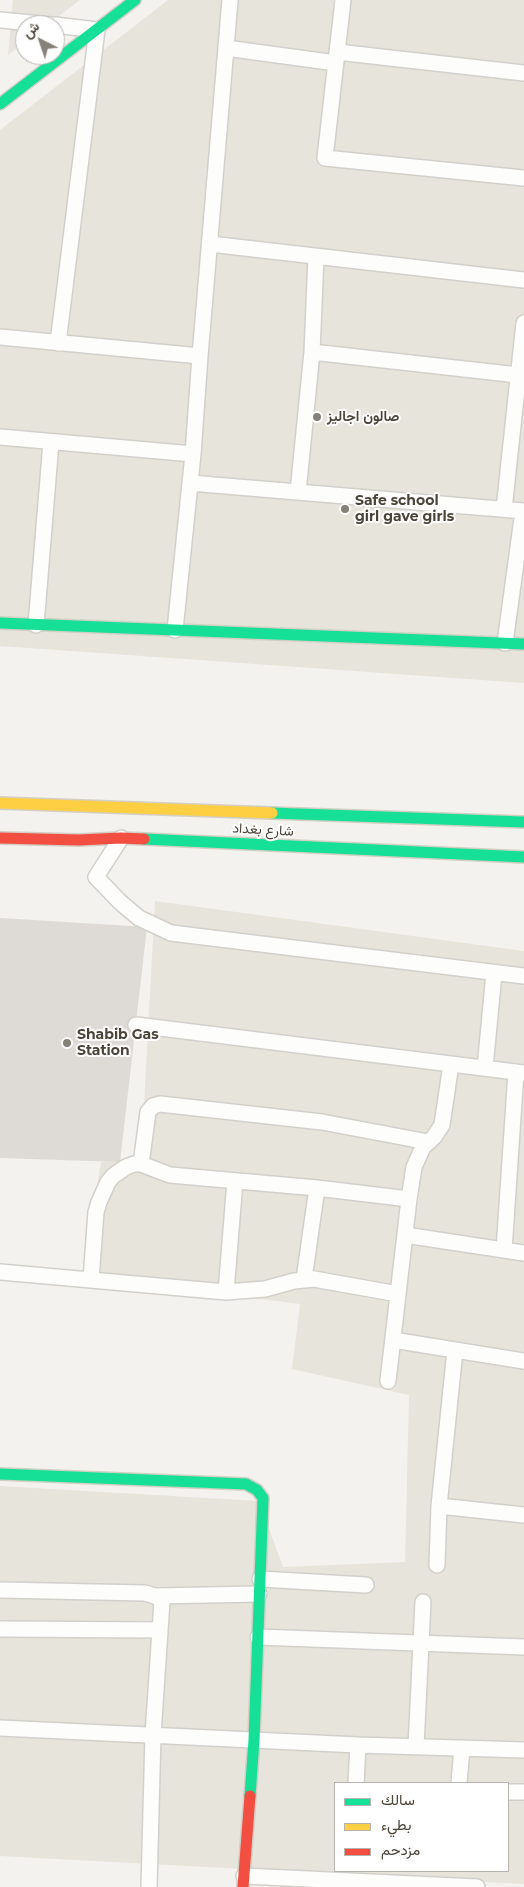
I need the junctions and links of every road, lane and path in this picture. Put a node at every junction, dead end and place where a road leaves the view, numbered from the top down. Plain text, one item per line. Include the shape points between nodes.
1 (135, 0) edge
2 (230, 0) edge
3 (343, 0) edge
4 (0, 20) edge
5 (15, 21) edge
6 (65, 26) edge
7 (97, 30) junction
8 (226, 48) junction
9 (337, 58) junction
10 (524, 73) edge
11 (0, 104) edge
12 (524, 178) edge
13 (210, 244) junction
14 (316, 256) junction
15 (524, 280) edge
16 (524, 323) edge
17 (0, 337) edge
18 (58, 342) junction
19 (312, 352) junction
20 (200, 356) junction
21 (518, 375) junction
22 (0, 437) edge
23 (51, 442) junction
24 (193, 454) junction
25 (190, 483) junction
26 (298, 492) junction
27 (504, 509) junction
28 (523, 511) edge
29 (0, 623) edge
30 (36, 625) junction
31 (175, 630) junction
32 (505, 643) junction
33 (524, 644) edge
34 (0, 790) edge
35 (0, 803) edge
36 (39, 805) junction
37 (524, 822) edge
38 (0, 838) edge
39 (121, 838) junction
40 (79, 840) junction
41 (26, 850) dead end
42 (524, 857) edge
43 (494, 973) junction
44 (524, 976) edge
45 (136, 1025) dead end
46 (451, 1064) junction
47 (485, 1068) junction
48 (520, 1073) edge
49 (428, 1142) junction
50 (141, 1164) junction
51 (235, 1181) junction
52 (317, 1188) junction
53 (409, 1199) junction
54 (405, 1235) junction
55 (504, 1250) junction
56 (524, 1253) edge
57 (0, 1272) edge
58 (92, 1279) junction
59 (304, 1279) junction
60 (226, 1292) junction
61 (398, 1294) junction
62 (392, 1340) junction
63 (455, 1350) junction
64 (524, 1361) edge
65 (388, 1381) dead end
66 (0, 1474) edge
67 (439, 1506) junction
68 (524, 1515) edge
69 (437, 1565) dead end
70 (260, 1586) junction
71 (366, 1586) dead end
72 (0, 1590) edge
73 (155, 1596) junction
74 (423, 1602) dead end
75 (0, 1629) edge
76 (160, 1630) junction
77 (258, 1637) junction
78 (421, 1642) junction
79 (524, 1647) edge
80 (0, 1728) edge
81 (153, 1736) junction
82 (254, 1740) junction
83 (358, 1745) junction
84 (416, 1746) junction
85 (462, 1748) junction
86 (524, 1750) edge
87 (356, 1782) edge
88 (459, 1782) edge
89 (509, 1792) edge
90 (524, 1792) edge
91 (352, 1876) edge
92 (244, 1882) edge
93 (149, 1887) edge
94 (477, 1887) edge

1 - 7 main road
2 - 8 street
3 - 9 street
4 - 5 street
6 - 7 street
7 - 11 main road
7 - 18 street
8 - 9 street
8 - 13 street
9 - 10 street
9 - 12 street via 325,158
13 - 14 street
13 - 20 street
14 - 15 street
14 - 19 street
16 - 21 street
17 - 18 street
18 - 20 street
19 - 21 street
19 - 26 street
20 - 24 street
21 - 27 street
22 - 23 street
23 - 24 street
23 - 30 street
24 - 25 street
25 - 26 street
25 - 31 street
26 - 27 street
27 - 28 street
28 - 32 street
29 - 30 main road
30 - 31 main road
31 - 32 main road
32 - 33 main road
34 - 36 main road
35 - 36 main road, شارع بغداد
36 - 37 main road, شارع بغداد
38 - 40 main road, شارع بغداد
39 - 40 main road, شارع بغداد
39 - 42 main road, شارع بغداد
39 - 43 street via 96,877 129,910 159,929 182,935
40 - 41 main road
43 - 44 street
43 - 47 street
45 - 46 street
46 - 47 street
46 - 49 street via 444,1118
47 - 48 street
48 - 55 street
49 - 50 street via 322,1122 160,1104 148,1112
49 - 53 street via 416,1160
50 - 51 street via 170,1175
50 - 58 street via 119,1171 103,1192 96,1212
51 - 52 street
51 - 60 street
52 - 53 street
52 - 59 street
53 - 54 street
54 - 55 street
54 - 61 street
55 - 56 street
57 - 58 street
58 - 60 street
59 - 60 street via 265,1289
59 - 61 street
61 - 62 street
62 - 63 street
62 - 65 street
63 - 64 street
63 - 67 street
66 - 70 main road via 246,1484 263,1498
67 - 68 street
67 - 69 street
70 - 71 street
70 - 73 street
70 - 77 main road
72 - 73 street via 144,1593
73 - 76 street via 162,1601
74 - 78 street
75 - 76 street
76 - 81 street
77 - 78 street
77 - 82 main road
78 - 79 street
78 - 84 street
80 - 81 street
81 - 82 street
81 - 93 street
82 - 83 street
82 - 92 main road
83 - 84 street
83 - 87 street
84 - 85 street
85 - 86 street
85 - 88 street
89 - 90 street
91 - 92 street
91 - 94 street

